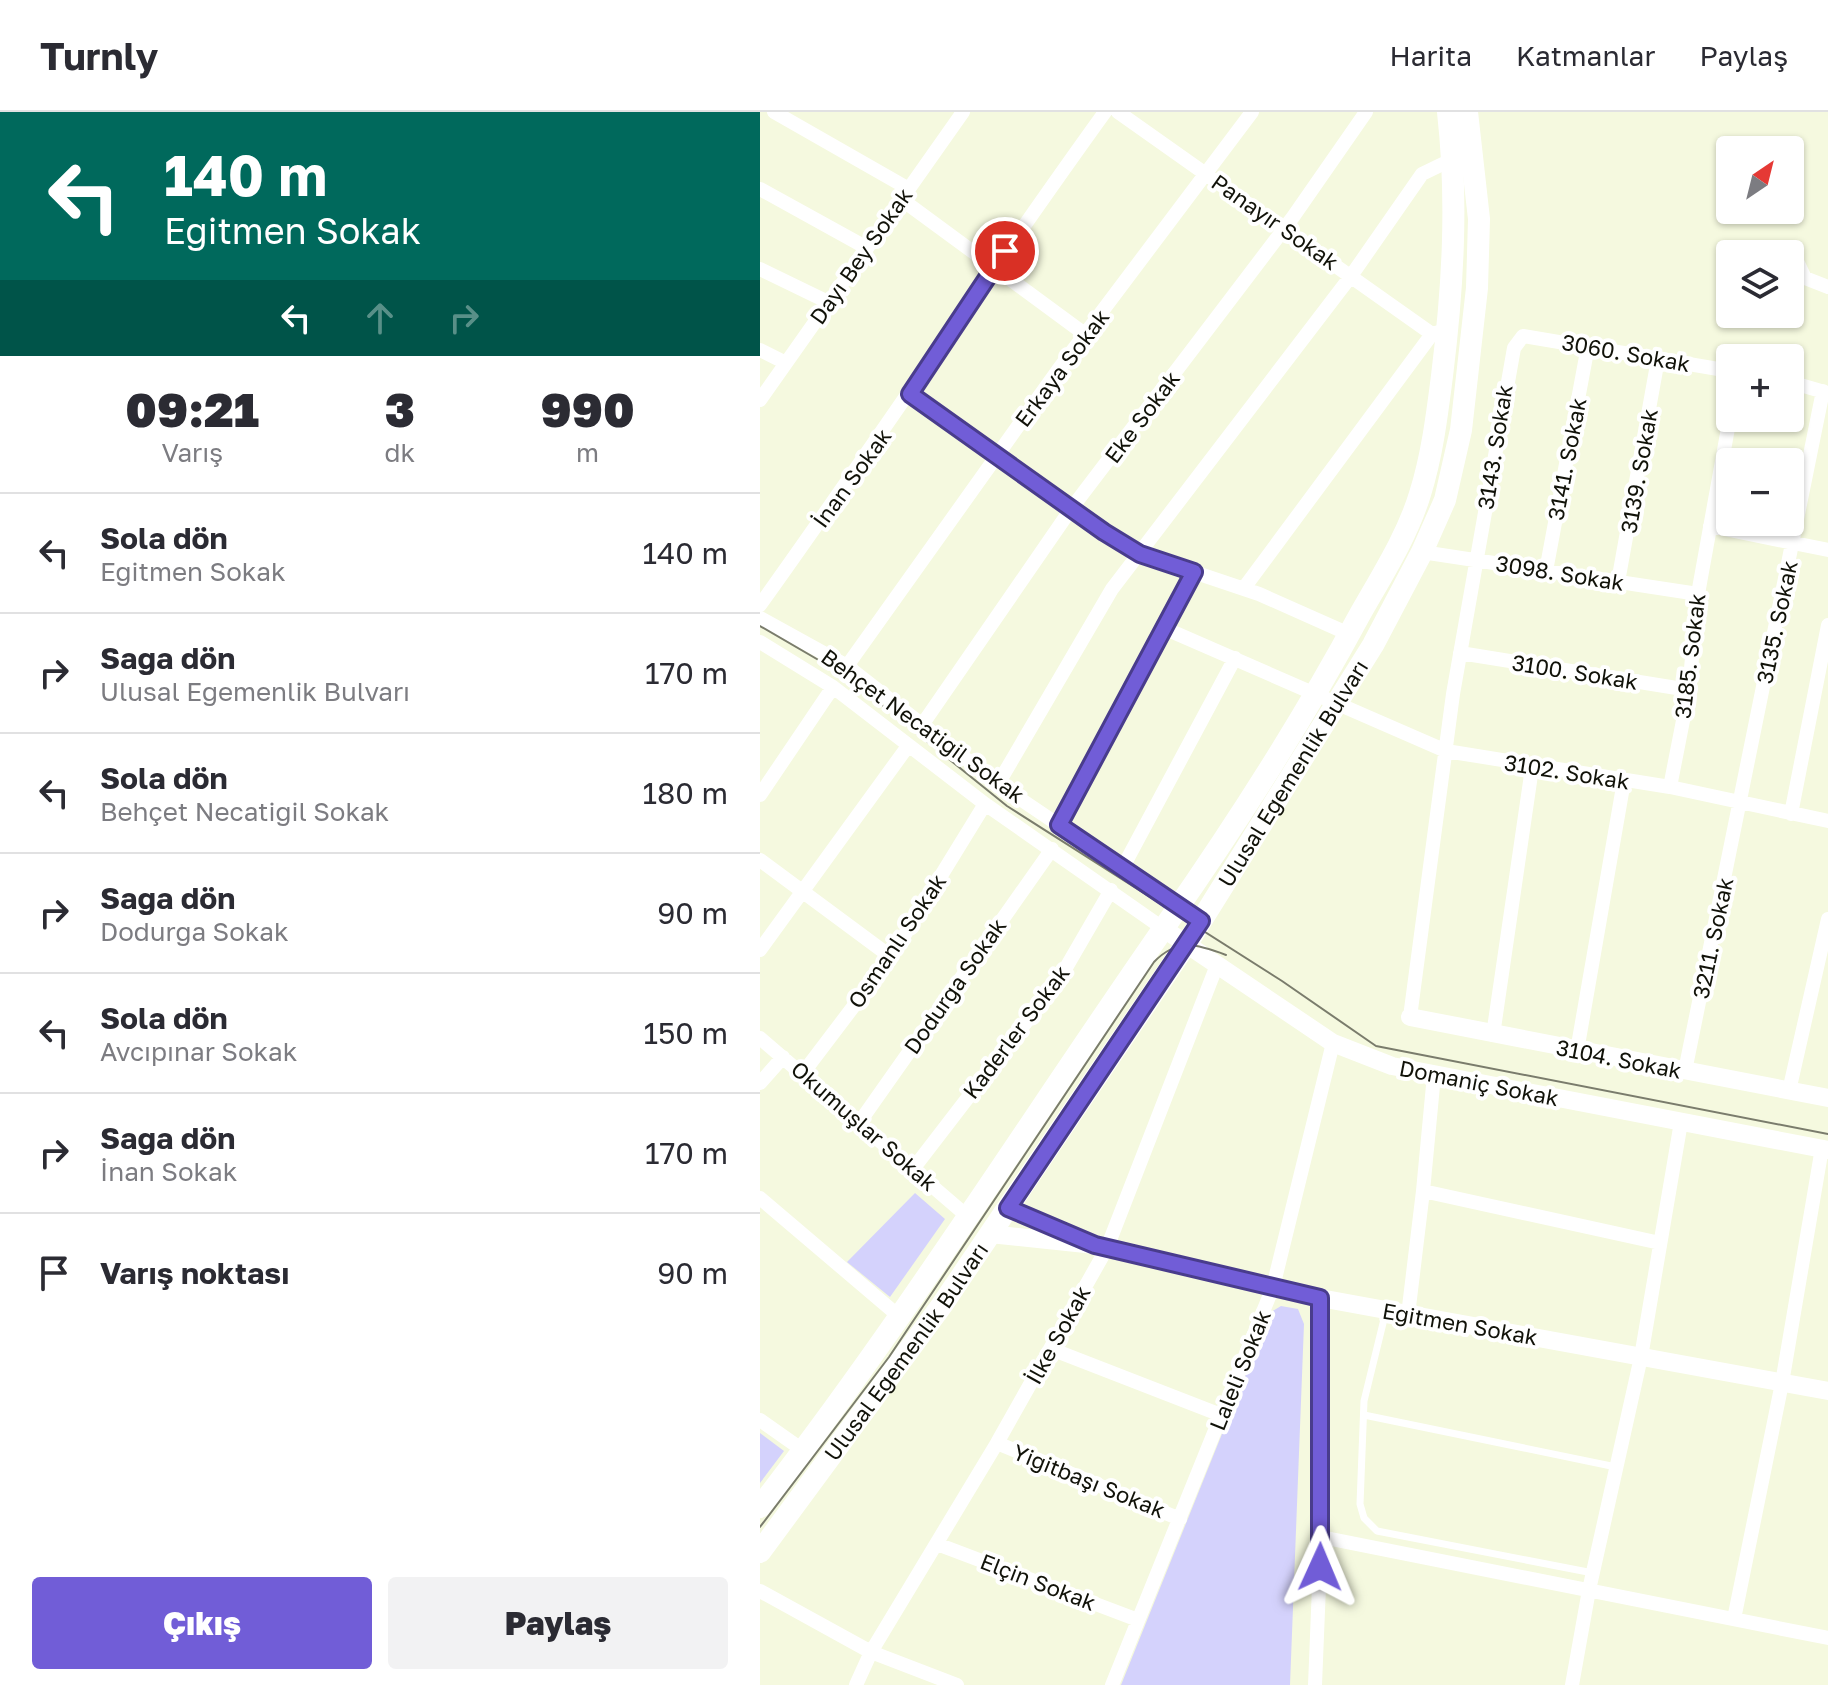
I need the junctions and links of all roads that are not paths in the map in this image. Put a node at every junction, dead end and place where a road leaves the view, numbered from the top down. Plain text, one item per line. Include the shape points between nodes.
1 (774, 112) edge
2 (963, 112) edge
3 (1105, 112) edge
4 (1118, 112) edge
5 (1252, 112) edge
6 (1366, 112) edge
7 (1448, 112) edge
8 (1467, 112) edge
9 (1453, 159) junction
10 (1207, 175) junction
11 (760, 189) edge
12 (905, 194) junction
13 (1285, 228) junction
14 (867, 248) junction
15 (995, 265) junction
16 (760, 269) edge
17 (1351, 276) junction
18 (1804, 276) edge
19 (1828, 287) edge
20 (828, 302) junction
21 (1440, 332) junction
22 (1086, 335) junction
23 (1523, 336) joint
24 (1588, 346) junction
25 (760, 350) edge
26 (1658, 359) junction
27 (786, 363) junction
28 (1716, 369) edge
29 (1804, 386) edge
30 (1825, 392) edge
31 (910, 394) junction
32 (760, 400) edge
33 (1727, 432) edge
34 (996, 457) junction
35 (1071, 509) junction
36 (1710, 526) junction
37 (1794, 543) junction
38 (1828, 550) edge
39 (1422, 552) junction
40 (1140, 554) junction
41 (1478, 561) junction
42 (1546, 571) junction
43 (1194, 572) junction
44 (1618, 582) junction
45 (1244, 588) junction
46 (1698, 594) junction
47 (760, 605) edge
48 (760, 618) edge
49 (1828, 625) edge
50 (1166, 629) junction
51 (1349, 634) junction
52 (760, 642) edge
53 (1460, 653) junction
54 (1235, 658) junction
55 (847, 666) junction
56 (833, 687) junction
57 (1689, 690) junction
58 (1326, 699) junction
59 (922, 725) junction
60 (908, 746) junction
61 (1446, 751) junction
62 (1532, 768) junction
63 (1624, 781) junction
64 (998, 784) junction
65 (1670, 787) junction
66 (760, 795) edge
67 (985, 804) junction
68 (1740, 805) junction
69 (1791, 814) junction
70 (1828, 821) edge
71 (1059, 825) junction
72 (1052, 849) junction
73 (760, 860) edge
74 (1122, 869) junction
75 (804, 890) junction
76 (1111, 890) junction
77 (1179, 908) junction
78 (1828, 919) edge
79 (1201, 921) junction
80 (1164, 929) junction
81 (1187, 943) junction
82 (760, 950) edge
83 (891, 957) junction
84 (1217, 965) junction
85 (1410, 1017) joint
86 (1493, 1035) junction
87 (760, 1038) edge
88 (1333, 1043) junction
89 (1577, 1051) junction
90 (783, 1057) junction
91 (1685, 1071) junction
92 (803, 1073) junction
93 (1434, 1075) junction
94 (760, 1083) edge
95 (1789, 1091) junction
96 (1828, 1098) edge
97 (1681, 1122) junction
98 (859, 1123) junction
99 (1825, 1149) edge
100 (913, 1169) junction
101 (1423, 1191) junction
102 (760, 1198) edge
103 (1008, 1208) junction
104 (967, 1216) junction
105 (990, 1234) junction
106 (1660, 1243) junction
107 (1101, 1247) junction
108 (1273, 1287) junction
109 (1320, 1298) junction
110 (1386, 1311) junction
111 (1408, 1315) junction
112 (901, 1318) junction
113 (1051, 1349) junction
114 (1641, 1357) junction
115 (1782, 1383) junction
116 (1828, 1391) edge
117 (1221, 1415) junction
118 (1364, 1415) junction
119 (760, 1420) edge
120 (997, 1443) junction
121 (804, 1451) junction
122 (1617, 1467) junction
123 (760, 1507) edge
124 (1180, 1519) junction
125 (1321, 1537) junction
126 (937, 1544) junction
127 (760, 1552) edge
128 (1593, 1573) junction
129 (1589, 1590) junction
130 (760, 1591) edge
131 (1734, 1619) junction
132 (1138, 1620) junction
133 (1828, 1638) edge
134 (871, 1652) junction
135 (856, 1685) edge
136 (957, 1685) edge
137 (1112, 1685) edge
138 (1315, 1685) edge
139 (1572, 1685) edge

1 - 12 street
2 - 12 street, Dayı Bey Sokak
3 - 15 street, İnan Sokak
4 - 10 street, Panayır Sokak
5 - 10 street, Erkaya Sokak
6 - 13 street, Eke Sokak
7 - 9 main road, Ulusal Egemenlik Bulvarı
8 - 39 main road, Ulusal Egemenlik Bulvarı via 1479,219 1477,288 1461,430 1445,500
9 - 17 street via 1422,174
9 - 21 main road, Ulusal Egemenlik Bulvarı via 1454,252
10 - 13 street, Panayır Sokak
10 - 22 street, Erkaya Sokak
11 - 14 street
12 - 14 street, Dayı Bey Sokak
12 - 15 street
13 - 17 street, Panayır Sokak
13 - 35 street, Eke Sokak
14 - 20 street, Dayı Bey Sokak
15 - 22 street
15 - 31 street, İnan Sokak
16 - 20 street
17 - 21 street, Panayır Sokak
17 - 40 street
18 - 19 street
20 - 27 street, Dayı Bey Sokak
21 - 45 street
21 - 51 main road, Ulusal Egemenlik Bulvarı via 1428,462 1419,498
22 - 34 street, Erkaya Sokak
23 - 24 street, 3060. Sokak
23 - 41 street, 3143. Sokak via 1509,360
24 - 26 street, 3060. Sokak
24 - 42 street, 3141. Sokak
25 - 27 street
26 - 28 street, 3060. Sokak
26 - 44 street, 3139. Sokak
27 - 32 street, Dayı Bey Sokak
29 - 30 street
30 - 37 street, 3135. Sokak
31 - 34 street
31 - 47 street, İnan Sokak
33 - 36 street, 3185. Sokak
34 - 35 street
34 - 55 street, Erkaya Sokak
35 - 40 street
35 - 59 street, Eke Sokak
36 - 37 street
36 - 46 street, 3185. Sokak
37 - 38 street
37 - 68 street, 3135. Sokak
39 - 41 street, 3098. Sokak
39 - 58 main road, Ulusal Egemenlik Bulvarı via 1373,645
40 - 43 street
40 - 64 street via 1112,589
41 - 42 street, 3098. Sokak
41 - 53 street, 3143. Sokak
42 - 44 street, 3098. Sokak
43 - 45 street
43 - 50 street
44 - 46 street, 3098. Sokak
45 - 51 street
46 - 57 street, 3185. Sokak
48 - 55 street, Behçet Necatigil Sokak
49 - 69 street
50 - 54 street, 3102. Sokak
50 - 71 street
51 - 58 main road, Ulusal Egemenlik Bulvarı
52 - 56 street
53 - 57 street, 3100. Sokak
53 - 61 street, 3143. Sokak
54 - 58 street, 3102. Sokak
54 - 74 street
55 - 59 street, Behçet Necatigil Sokak
56 - 60 street
56 - 66 street
57 - 65 street, 3185. Sokak
58 - 61 street, 3102. Sokak
58 - 77 main road, Ulusal Egemenlik Bulvarı
58 - 79 main road, Ulusal Egemenlik Bulvarı
59 - 64 street, Behçet Necatigil Sokak
60 - 67 street
60 - 75 street
61 - 62 street, 3102. Sokak
61 - 85 street, 3143. Sokak
62 - 63 street, 3102. Sokak
62 - 86 street
63 - 65 street, 3102. Sokak
63 - 89 street
64 - 71 street, Behçet Necatigil Sokak
65 - 68 street, 3102. Sokak
67 - 72 street
67 - 83 street, Osmanlı Sokak
68 - 69 street, 3102. Sokak
68 - 91 street, 3211. Sokak
69 - 70 street, 3102. Sokak
71 - 74 street, Behçet Necatigil Sokak
72 - 76 street
72 - 98 street, Dodurga Sokak
73 - 75 street
74 - 77 street, Behçet Necatigil Sokak
75 - 82 street
75 - 83 street
76 - 80 street
76 - 100 street, Kaderler Sokak via 1060,978
77 - 79 street, Behçet Necatigil Sokak
77 - 80 main road, Ulusal Egemenlik Bulvarı
78 - 95 street
79 - 81 main road, Ulusal Egemenlik Bulvarı
80 - 81 street, Domaniç Sokak
80 - 104 main road, Ulusal Egemenlik Bulvarı
81 - 84 street, Domaniç Sokak
81 - 103 main road, Ulusal Egemenlik Bulvarı
83 - 92 street, Osmanlı Sokak
84 - 88 street, Domaniç Sokak
84 - 107 street, İlke Sokak
85 - 86 street, 3104. Sokak
86 - 89 street, 3104. Sokak
87 - 90 street, Okumuşlar Sokak
88 - 93 street, Domaniç Sokak via 1392,1066
88 - 108 street, Laleli Sokak
89 - 91 street, 3104. Sokak
90 - 92 street, Okumuşlar Sokak
90 - 94 street
91 - 95 street, 3104. Sokak
92 - 98 street, Okumuşlar Sokak
93 - 97 street, Domaniç Sokak
93 - 101 street
95 - 96 street, 3104. Sokak
97 - 99 street, Domaniç Sokak
97 - 106 street
98 - 100 street, Okumuşlar Sokak
99 - 115 street
100 - 104 street, Okumuşlar Sokak
101 - 106 street
101 - 111 street
102 - 112 street
103 - 105 main road, Ulusal Egemenlik Bulvarı
103 - 107 street, Eğitmen Sokak
104 - 112 main road, Ulusal Egemenlik Bulvarı
105 - 107 street, Eğitmen Sokak
105 - 127 main road, Ulusal Egemenlik Bulvarı
106 - 114 street
107 - 108 street, Eğitmen Sokak
107 - 113 street, İlke Sokak
108 - 109 street, Eğitmen Sokak
108 - 117 street, Laleli Sokak
109 - 110 street, Eğitmen Sokak
109 - 125 street
110 - 111 street, Eğitmen Sokak
110 - 118 lane
111 - 114 street, Eğitmen Sokak
112 - 121 main road, Ulusal Egemenlik Bulvarı
113 - 117 street
113 - 120 street, İlke Sokak
114 - 115 street, Eğitmen Sokak
114 - 122 street
115 - 116 street, Eğitmen Sokak
115 - 131 street
117 - 124 street, Laleli Sokak
118 - 122 lane
118 - 128 lane via 1360,1504 1364,1518 1377,1531
119 - 121 street
120 - 124 street, Yiğitbaşı Sokak
120 - 126 street, İlke Sokak
121 - 123 main road, Ulusal Egemenlik Bulvarı
122 - 128 street
124 - 132 street, Laleli Sokak
125 - 129 street
125 - 138 street
126 - 132 street, Elçin Sokak
126 - 134 street, İlke Sokak
128 - 129 street
129 - 131 street
129 - 139 street
130 - 134 street
131 - 133 street
132 - 137 street, Laleli Sokak
134 - 135 street, İlke Sokak
134 - 136 street

